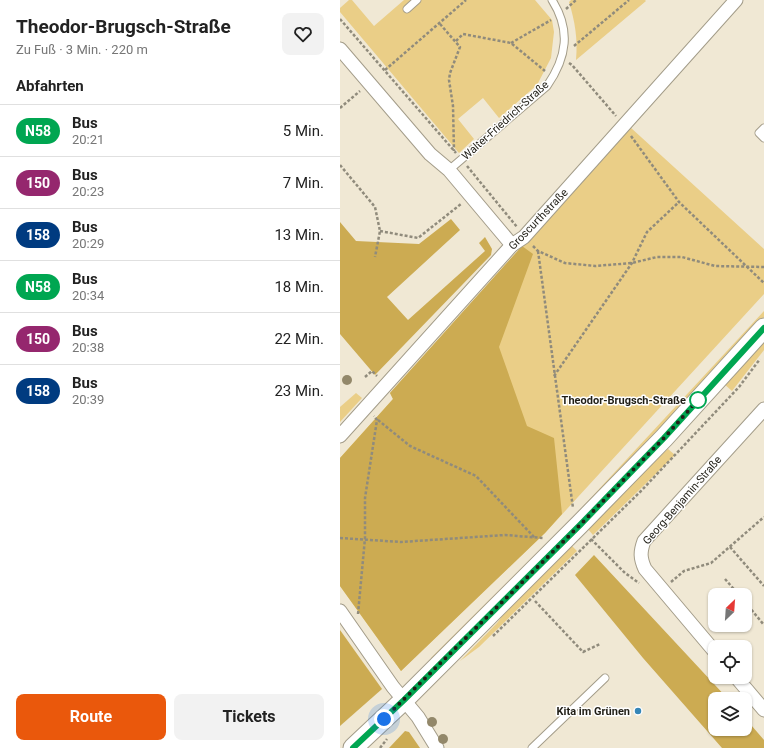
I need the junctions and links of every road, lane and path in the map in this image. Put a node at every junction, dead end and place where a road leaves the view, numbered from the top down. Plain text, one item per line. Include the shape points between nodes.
1 (418, 0) edge
2 (466, 0) edge
3 (552, 0) edge
4 (629, 0) edge
5 (736, 0) edge
6 (406, 10) dead end
7 (340, 19) edge
8 (552, 19) dead end
9 (440, 24) junction
10 (456, 41) junction
11 (511, 43) junction
12 (574, 46) dead end
13 (340, 49) edge
14 (562, 60) junction
15 (385, 70) junction
16 (552, 78) junction
17 (370, 83) junction
18 (340, 108) edge
19 (624, 126) junction
20 (764, 128) edge
21 (764, 138) edge
22 (454, 151) junction
23 (461, 160) junction
24 (340, 165) edge
25 (449, 170) junction
26 (471, 196) junction
27 (679, 202) junction
28 (380, 231) junction
29 (524, 237) junction
30 (512, 245) junction
31 (538, 251) junction
32 (375, 257) dead end
33 (632, 263) junction
34 (764, 267) edge
35 (748, 268) junction
36 (764, 283) edge
37 (764, 328) edge
38 (554, 376) junction
39 (366, 408) junction
40 (764, 409) edge
41 (377, 420) junction
42 (340, 436) edge
43 (764, 517) edge
44 (580, 525) junction
45 (340, 538) edge
46 (365, 538) junction
47 (536, 538) junction
48 (544, 538) dead end
49 (730, 547) junction
50 (725, 579) dead end
51 (653, 580) junction
52 (764, 586) edge
53 (733, 588) edge
54 (662, 590) junction
55 (536, 601) dead end
56 (752, 610) edge
57 (340, 612) edge
58 (764, 624) edge
59 (354, 632) junction
60 (600, 644) dead end
61 (708, 644) edge
62 (605, 678) dead end
63 (742, 684) edge
64 (404, 700) junction
65 (764, 710) edge
66 (353, 748) edge
67 (437, 748) edge
68 (532, 748) edge

1 - 6 lane
2 - 9 path
3 - 14 lane, Walter-Friedrich-Straße via 561,14 565,34
4 - 12 path
5 - 19 street, Groscurthstraße
7 - 15 path
8 - 11 path
9 - 10 path
9 - 15 path
10 - 11 path via 463,34
10 - 22 path via 460,47 449,80 453,106
11 - 16 path
13 - 17 street
14 - 16 lane, Walter-Friedrich-Straße
14 - 19 path via 572,65
15 - 22 path
16 - 23 lane, Walter-Friedrich-Straße via 547,86
17 - 18 path
17 - 25 street via 430,154
19 - 27 path
19 - 29 street, Groscurthstraße
20 - 21 lane via 759,133
22 - 23 path
23 - 25 lane, Walter-Friedrich-Straße
23 - 29 path via 513,220
24 - 28 path via 375,207
25 - 26 street
26 - 28 path via 418,238
26 - 30 street
27 - 33 path via 647,232
27 - 35 path
28 - 32 path
29 - 30 street, Groscurthstraße
29 - 31 path
30 - 39 street, Groscurthstraße
31 - 33 path via 565,263 595,266
31 - 38 path
33 - 35 path via 657,257 682,257 715,266
33 - 38 path
34 - 35 path
35 - 36 path
37 - 44 main road via 664,438
38 - 44 path via 574,513
39 - 41 path
39 - 42 street, Groscurthstraße
40 - 51 street, Georg-Benjamin-Straße via 644,541 640,550 640,560
41 - 46 path via 365,498
41 - 47 path via 410,446 476,476
43 - 49 path
44 - 51 path via 625,573 641,585
44 - 64 main road
45 - 46 path
46 - 47 path via 401,542 505,535
46 - 59 path via 358,617
47 - 48 path
49 - 52 path
49 - 54 path via 711,563 684,571
50 - 53 path
51 - 54 street, Georg-Benjamin-Straße
54 - 61 street, Georg-Benjamin-Straße
55 - 60 path via 583,652
56 - 58 path
57 - 59 street
59 - 64 street
62 - 68 lane
63 - 65 street
64 - 66 main road
64 - 67 street

